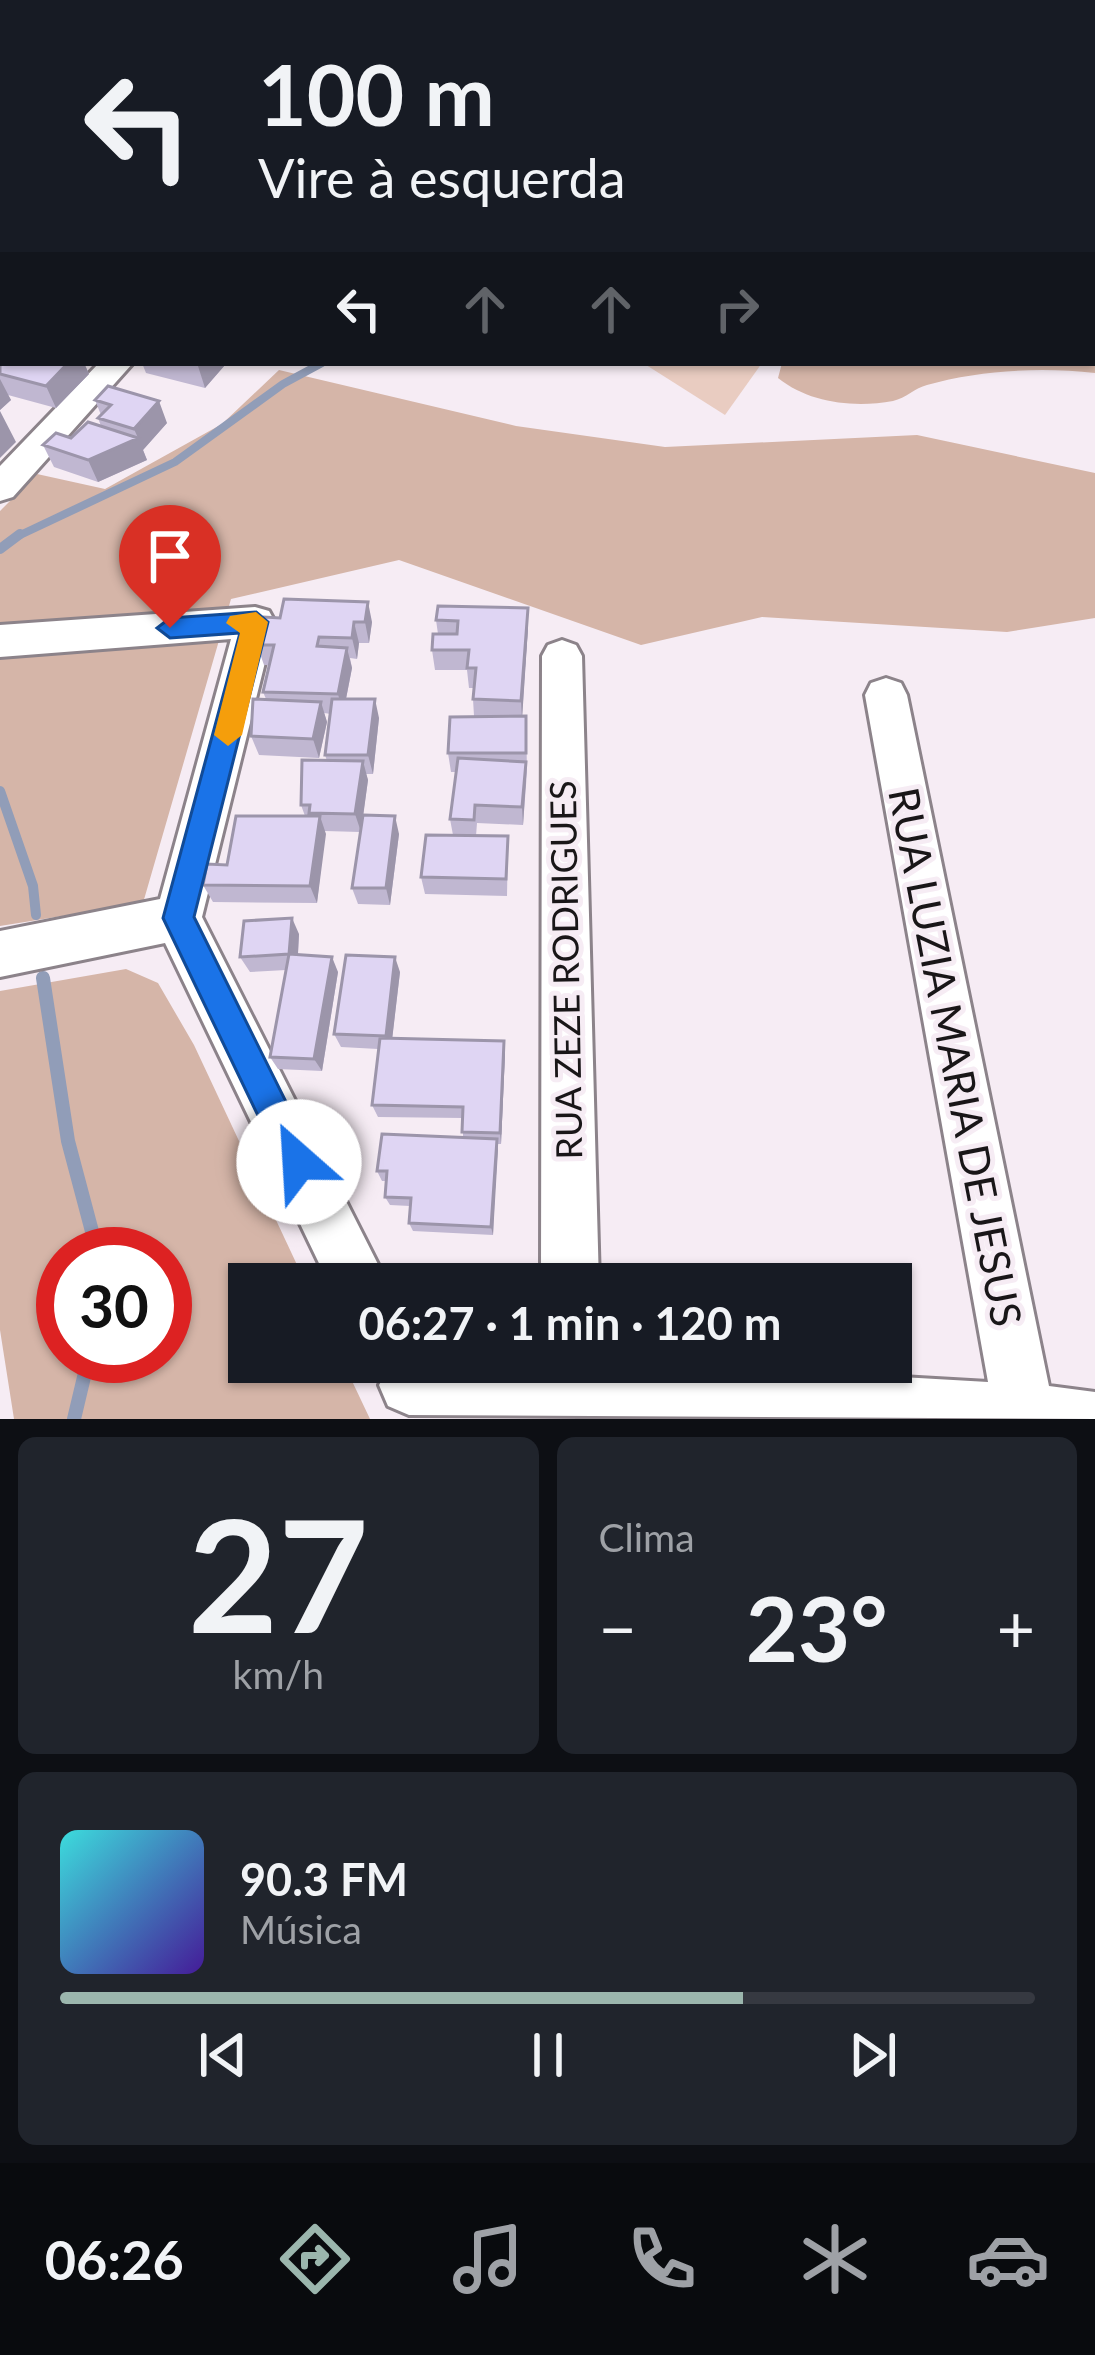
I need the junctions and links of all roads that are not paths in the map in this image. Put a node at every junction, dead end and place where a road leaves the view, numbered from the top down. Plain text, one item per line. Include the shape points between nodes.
1 (114, 366) edge
2 (0, 488) edge
3 (0, 641) edge
4 (562, 656) dead end
5 (886, 695) dead end
6 (178, 918) junction
7 (0, 954) edge
8 (349, 1263) edge
9 (570, 1263) edge
10 (480, 1383) edge
11 (657, 1383) edge
12 (411, 1389) edge
13 (1025, 1417) edge
14 (1087, 1419) edge

1 - 2 street
3 - 6 street via 256,622
4 - 9 street, RUA ZEZE RODRIGUES
5 - 13 street, RUA LUZIA MARIA DE JESUS
6 - 7 street
6 - 8 street
10 - 12 street
11 - 13 street
13 - 14 street

